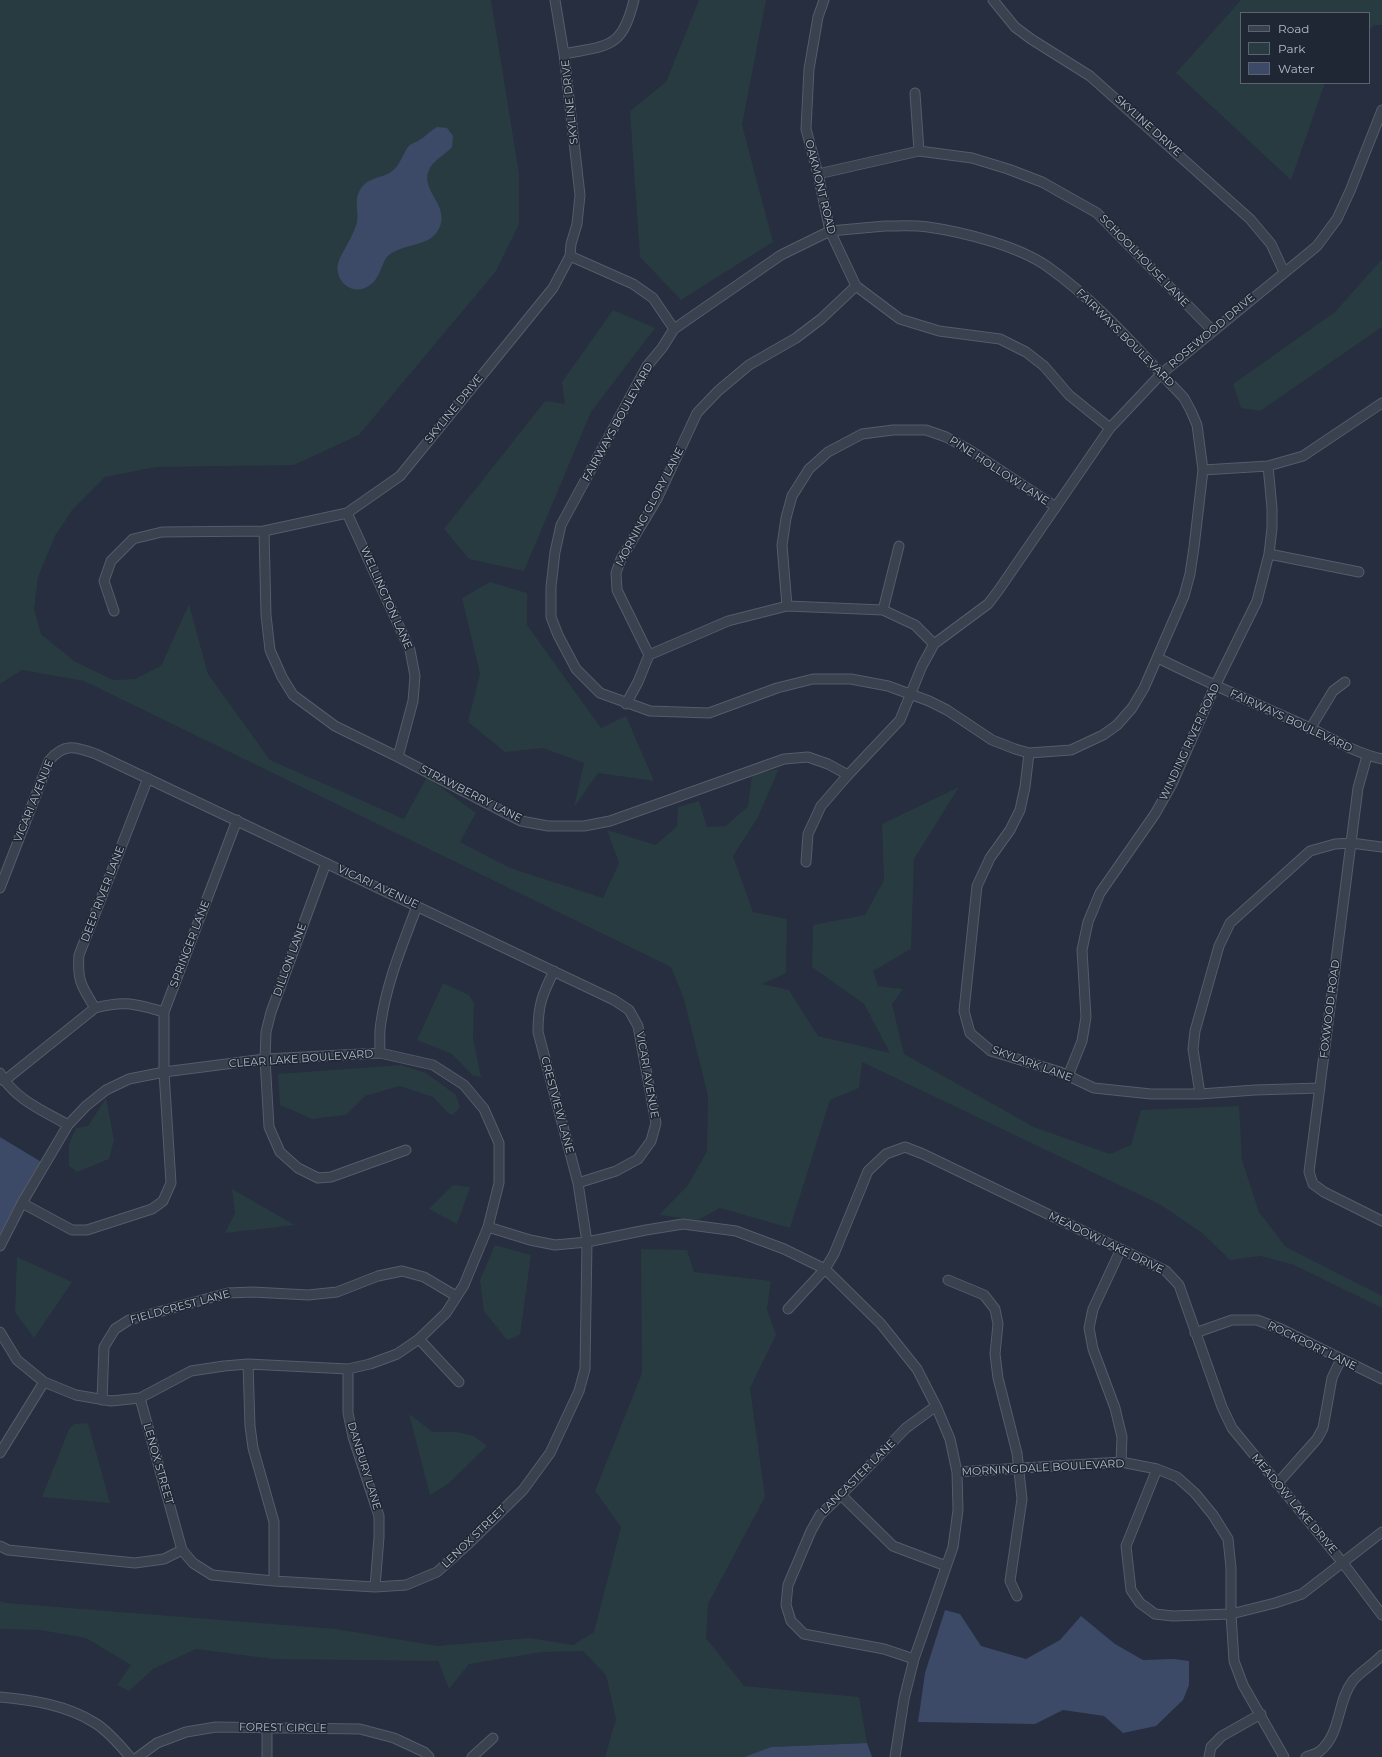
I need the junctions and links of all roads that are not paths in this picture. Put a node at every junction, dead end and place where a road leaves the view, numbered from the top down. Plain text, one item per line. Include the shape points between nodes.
1 (555, 0) edge
2 (634, 0) edge
3 (824, 0) edge
4 (993, 0) edge
5 (564, 54) junction
6 (915, 93) dead end
7 (1382, 110) edge
8 (920, 151) junction
9 (818, 174) junction
10 (830, 231) junction
11 (570, 256) junction
12 (1284, 272) junction
13 (856, 286) junction
14 (674, 328) junction
15 (1213, 331) junction
16 (1161, 374) junction
17 (1382, 403) edge
18 (1110, 428) junction
19 (1268, 466) junction
20 (1203, 470) junction
21 (1056, 507) junction
22 (347, 513) junction
23 (264, 531) junction
24 (899, 546) dead end
25 (1269, 554) junction
26 (1359, 572) dead end
27 (787, 606) junction
28 (883, 610) junction
29 (114, 611) dead end
30 (934, 644) junction
31 (649, 655) junction
32 (1158, 658) junction
33 (1345, 682) dead end
34 (1215, 686) junction
35 (911, 694) junction
36 (626, 704) junction
37 (1310, 729) junction
38 (1029, 753) junction
39 (398, 756) junction
40 (1367, 756) junction
41 (1382, 759) edge
42 (848, 775) junction
43 (148, 778) junction
44 (237, 820) junction
45 (1351, 843) junction
46 (1382, 847) edge
47 (806, 862) dead end
48 (326, 863) junction
49 (0, 888) edge
50 (417, 906) junction
51 (554, 971) junction
52 (95, 1008) junction
53 (164, 1012) junction
54 (380, 1053) junction
55 (265, 1059) junction
56 (164, 1072) junction
57 (1068, 1076) junction
58 (2, 1077) edge
59 (1320, 1088) junction
60 (1200, 1094) junction
61 (68, 1125) junction
62 (406, 1150) dead end
63 (578, 1183) junction
64 (22, 1203) junction
65 (1382, 1221) edge
66 (488, 1227) junction
67 (587, 1242) junction
68 (0, 1246) edge
69 (1121, 1249) junction
70 (825, 1269) junction
71 (948, 1280) dead end
72 (456, 1296) junction
73 (788, 1309) dead end
74 (0, 1332) edge
75 (1195, 1333) junction
76 (419, 1339) junction
77 (1341, 1359) junction
78 (248, 1364) junction
79 (348, 1369) junction
80 (1382, 1380) edge
81 (44, 1382) junction
82 (459, 1382) dead end
83 (140, 1398) junction
84 (102, 1400) junction
85 (936, 1406) junction
86 (0, 1453) edge
87 (1121, 1462) junction
88 (1019, 1467) junction
89 (1157, 1469) junction
90 (957, 1472) junction
91 (1277, 1484) junction
92 (841, 1495) junction
93 (1382, 1532) edge
94 (0, 1546) edge
95 (182, 1550) junction
96 (1343, 1563) junction
97 (946, 1566) junction
98 (274, 1581) junction
99 (375, 1587) junction
100 (1017, 1596) dead end
101 (1231, 1614) junction
102 (1382, 1615) edge
103 (1382, 1655) edge
104 (914, 1658) junction
105 (0, 1697) edge
106 (1261, 1714) junction
107 (266, 1727) junction
108 (493, 1738) dead end
109 (130, 1757) edge
110 (138, 1757) edge
111 (266, 1757) edge
112 (429, 1757) edge
113 (472, 1757) edge
114 (895, 1757) edge
115 (1209, 1757) edge
116 (1284, 1757) edge
117 (1306, 1757) edge

1 - 5 street, SKYLINE DRIVE
2 - 5 street via 629,21 617,38 606,46
3 - 9 street, OAKMONT ROAD via 808,68 806,107 806,129
4 - 12 street, SKYLINE DRIVE via 1016,27 1090,76 1250,219 1270,244
5 - 11 street, SKYLINE DRIVE via 580,195
6 - 8 street
7 - 12 street, ROSEWOOD DRIVE via 1337,219 1317,246
8 - 9 street, SCHOOLHOUSE LANE
8 - 15 street, SCHOOLHOUSE LANE via 972,158 1008,169 1042,182 1097,213
9 - 10 street, OAKMONT ROAD
10 - 13 street, OAKMONT ROAD
10 - 14 street, FAIRWAYS BOULEVARD via 781,255
10 - 16 street, FAIRWAYS BOULEVARD via 885,226 926,227 968,235 1012,248 1047,266 1088,299
11 - 14 street via 632,284 653,298
11 - 22 street, SKYLINE DRIVE via 553,288 400,476
12 - 15 street, ROSEWOOD DRIVE
13 - 18 street, OAKMONT ROAD via 900,319 939,331 1000,339 1026,352 1044,366 1069,395
13 - 31 street, MORNING GLORY LANE via 821,319 796,338 749,365 718,391 698,413 657,500 621,559 616,573 617,590
14 - 36 street, FAIRWAYS BOULEVARD via 647,366 561,525 555,552 551,617 558,635 576,668 600,693
15 - 16 street, ROSEWOOD DRIVE
16 - 18 street, ROSEWOOD DRIVE
16 - 20 street, FAIRWAYS BOULEVARD via 1184,398 1191,411 1197,425
17 - 19 street via 1303,456
18 - 21 street, ROSEWOOD DRIVE
19 - 20 street
19 - 25 street, WINDING RIVER ROAD via 1272,508
20 - 32 street, FAIRWAYS BOULEVARD via 1190,574 1184,596
21 - 27 street, PINE HOLLOW LANE via 946,437 926,430 893,430 862,434 828,452 808,469 792,496 782,545
21 - 30 street, ROSEWOOD DRIVE via 995,596 982,609
22 - 23 street, SKYLINE DRIVE
22 - 39 street, WELLINGTON LANE via 410,650 414,676 413,701
23 - 29 street, SKYLINE DRIVE via 162,532 133,539 111,561 104,581
23 - 39 street, STRAWBERRY LANE via 266,615 270,650 282,677 293,694 335,726
24 - 28 street
25 - 26 street
25 - 34 street, WINDING RIVER ROAD via 1257,601
27 - 28 street
27 - 31 street via 728,621
28 - 30 street via 915,625
30 - 35 street, ROSEWOOD DRIVE
31 - 36 street
32 - 34 street, FAIRWAYS BOULEVARD
32 - 38 street, FAIRWAYS BOULEVARD via 1132,708 1103,736 1071,750
33 - 37 street via 1333,691
34 - 37 street, FAIRWAYS BOULEVARD
34 - 57 street, WINDING RIVER ROAD via 1172,784 1155,814 1100,893 1088,922 1082,950 1086,1017 1082,1041
35 - 36 street, FAIRWAYS BOULEVARD via 888,686 851,679 813,679 777,688 709,713 650,711
35 - 38 street, FAIRWAYS BOULEVARD via 947,710 992,740
35 - 42 street, ROSEWOOD DRIVE via 900,720
37 - 40 street, FAIRWAYS BOULEVARD
38 - 57 street, SKYLARK LANE via 1020,810 1010,830 990,858 977,886 964,1011 970,1033 991,1051
39 - 42 street, STRAWBERRY LANE via 522,821 548,826 584,826 610,821 784,759 808,757
40 - 41 street, FAIRWAYS BOULEVARD
40 - 45 street, FOXWOOD ROAD via 1358,788
42 - 47 street, ROSEWOOD DRIVE via 821,806 808,834
43 - 44 street, VICARI AVENUE
43 - 49 street, VICARI AVENUE via 74,746 56,752 49,761
43 - 52 street, DEEP RIVER LANE via 79,955 77,973 84,991
44 - 48 street, VICARI AVENUE
44 - 53 street, SPRINGER LANE
45 - 46 street
45 - 59 street, FOXWOOD ROAD
45 - 60 street via 1335,844 1310,851 1230,923 1219,946 1195,1031 1194,1049
48 - 50 street, VICARI AVENUE
48 - 55 street, DILLON LANE via 271,1012 266,1032
50 - 51 street, VICARI AVENUE
50 - 54 street via 392,973 385,1000 380,1024
51 - 63 street, CRESTVIEW LANE via 541,999 538,1032
51 - 63 street, VICARI AVENUE via 629,1010 638,1026 656,1123 651,1141 638,1159 616,1171
52 - 53 street via 113,1003 131,1003
52 - 58 street
53 - 56 street, SPRINGER LANE
54 - 55 street, CLEAR LAKE BOULEVARD
54 - 66 street, CLEAR LAKE BOULEVARD via 433,1065 464,1086 484,1109 499,1143 499,1183
55 - 56 street, CLEAR LAKE BOULEVARD
55 - 62 street, DILLON LANE via 269,1127 280,1152 298,1168 318,1178 331,1176
56 - 61 street, CLEAR LAKE BOULEVARD via 129,1079 106,1090
56 - 64 street, SPRINGER LANE via 171,1183 163,1200 152,1209 87,1230 72,1230
57 - 60 street, SKYLARK LANE via 1094,1088 1150,1094
58 - 61 street via 17,1094
59 - 60 street, SKYLARK LANE
59 - 65 street, FOXWOOD ROAD via 1309,1172 1313,1184
61 - 64 street, CLEAR LAKE BOULEVARD
63 - 67 street, CRESTVIEW LANE
64 - 68 street, CLEAR LAKE BOULEVARD
66 - 67 street, MORNINGDALE BOULEVARD via 555,1245
66 - 72 street, CLEAR LAKE BOULEVARD via 464,1285
67 - 70 street, MORNINGDALE BOULEVARD via 683,1224 736,1232 784,1249
67 - 99 street, LENOX STREET via 585,1369 579,1391 550,1453 523,1490 437,1572 406,1586
69 - 70 street, MEADOW LAKE DRIVE via 905,1147 886,1154 868,1171 834,1254
69 - 75 street, MEADOW LAKE DRIVE via 1166,1271 1179,1285
69 - 87 street via 1093,1309 1089,1328 1093,1349 1115,1408 1122,1437
70 - 73 street, MEADOW LAKE DRIVE
70 - 85 street, MORNINGDALE BOULEVARD via 881,1324 917,1369
71 - 88 street via 984,1295 995,1309 998,1324 995,1354 998,1378
72 - 76 street, CLEAR LAKE BOULEVARD via 446,1313
72 - 84 street, FIELDCREST LANE via 424,1277 402,1271 378,1276 337,1292 308,1295 253,1292 228,1294 129,1320 115,1329 104,1346
74 - 81 street, CLEAR LAKE BOULEVARD via 17,1360
75 - 77 street, ROCKPORT LANE via 1232,1320 1257,1320
75 - 91 street, MEADOW LAKE DRIVE via 1232,1428
76 - 79 street, CLEAR LAKE BOULEVARD via 397,1354
76 - 82 street
77 - 80 street, ROCKPORT LANE
77 - 91 street via 1332,1378 1323,1428 1317,1440
78 - 79 street, CLEAR LAKE BOULEVARD
78 - 83 street, CLEAR LAKE BOULEVARD via 191,1371
78 - 98 street via 253,1448 274,1522
79 - 99 street, DANBURY LANE via 348,1413 353,1437 379,1516
81 - 84 street, CLEAR LAKE BOULEVARD via 76,1395
81 - 86 street
83 - 84 street, CLEAR LAKE BOULEVARD
83 - 95 street, LENOX STREET
85 - 90 street, MORNINGDALE BOULEVARD via 950,1439
85 - 92 street, LANCASTER LANE via 906,1428
87 - 88 street, MORNINGDALE BOULEVARD
87 - 89 street, MORNINGDALE BOULEVARD
88 - 90 street, MORNINGDALE BOULEVARD
88 - 100 street via 1022,1499 1010,1581
89 - 101 street, MORNINGDALE BOULEVARD via 1177,1478 1195,1492 1228,1539
89 - 101 street via 1126,1546 1131,1590 1140,1603 1155,1614
90 - 97 street, MORNINGDALE BOULEVARD via 958,1510 953,1547
91 - 96 street, MEADOW LAKE DRIVE
92 - 97 street via 893,1546
92 - 104 street, LANCASTER LANE via 820,1515 811,1530 788,1586 786,1605 791,1621 804,1634 884,1649
93 - 96 street
94 - 95 street via 8,1550 135,1563 164,1559
95 - 98 street, LENOX STREET via 193,1563 212,1575
96 - 101 street via 1302,1594
96 - 102 street, MEADOW LAKE DRIVE
97 - 104 street, MORNINGDALE BOULEVARD
98 - 99 street, LENOX STREET
101 - 106 street, MORNINGDALE BOULEVARD via 1234,1661 1243,1685
103 - 117 street via 1352,1681 1330,1740 1319,1752
104 - 114 street, MORNINGDALE BOULEVARD via 904,1699
105 - 109 street via 36,1700 71,1711 95,1723
106 - 115 street via 1222,1736 1211,1747
106 - 116 street, MORNINGDALE BOULEVARD
107 - 110 street, FOREST CIRCLE via 216,1727 186,1732 157,1743
107 - 111 street
107 - 112 street, FOREST CIRCLE via 360,1729 394,1738 424,1752
108 - 113 street

